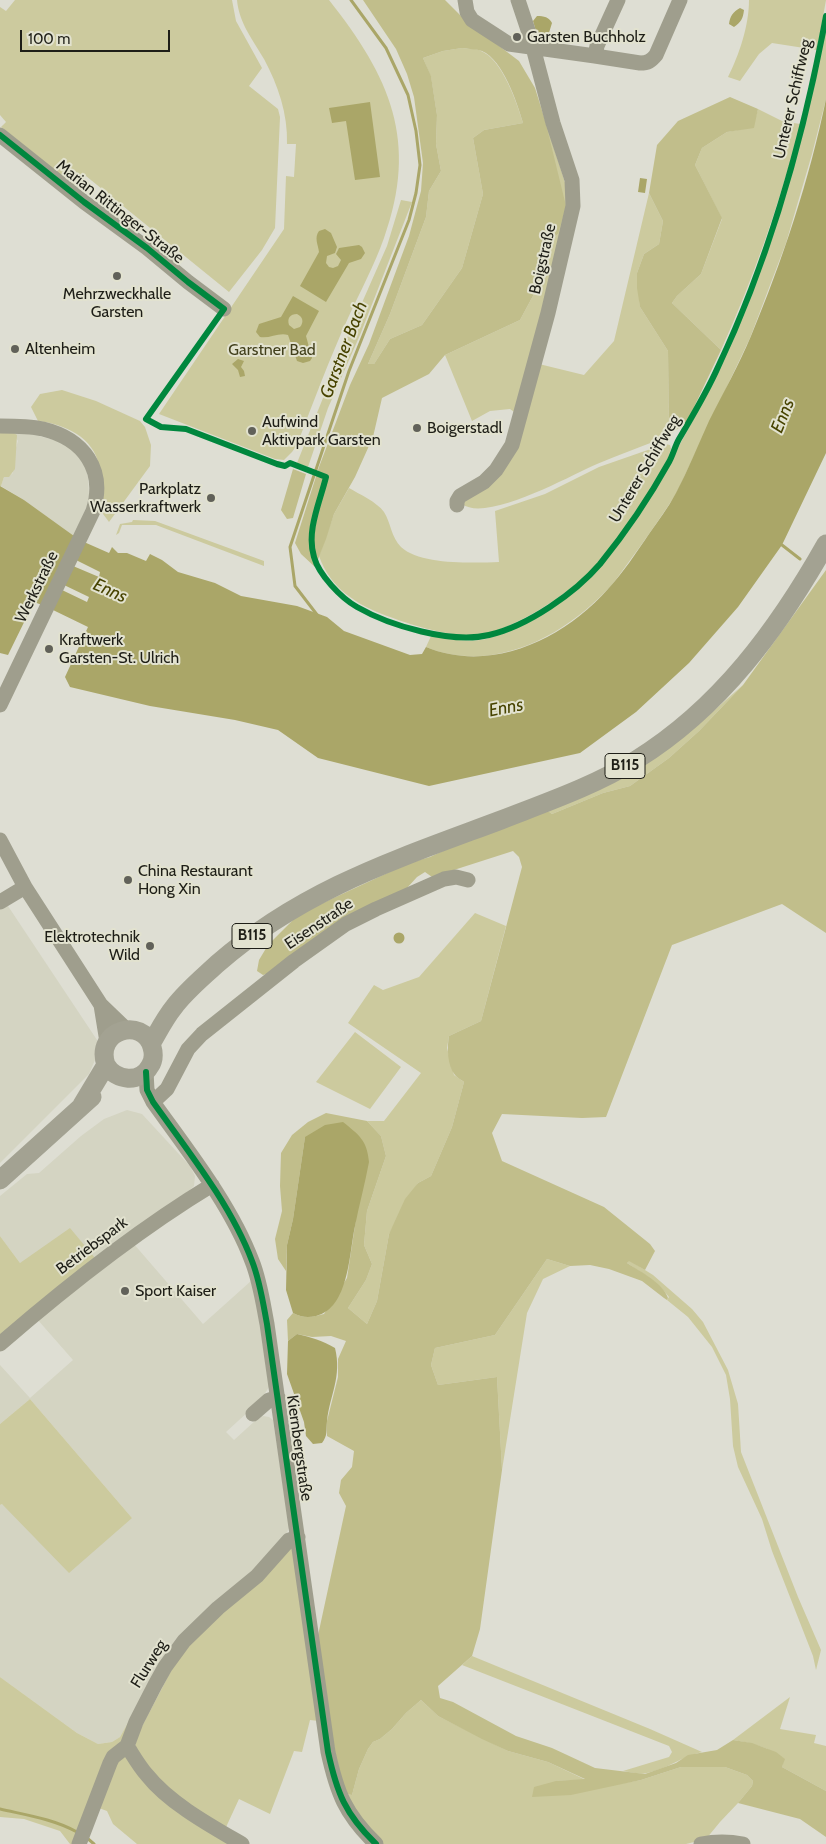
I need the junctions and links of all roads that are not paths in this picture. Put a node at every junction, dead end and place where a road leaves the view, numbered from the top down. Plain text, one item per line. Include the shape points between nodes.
1 (466, 0) edge
2 (518, 0) edge
3 (618, 0) edge
4 (680, 0) edge
5 (532, 48) junction
6 (595, 56) junction
7 (0, 135) edge
8 (224, 309) dead end
9 (0, 426) edge
10 (457, 505) dead end
11 (824, 552) edge
12 (0, 705) edge
13 (0, 840) edge
14 (468, 880) dead end
15 (25, 887) junction
16 (0, 902) edge
17 (101, 1005) junction
18 (139, 1035) junction
19 (107, 1042) junction
20 (134, 1081) junction
21 (0, 1180) edge
22 (212, 1184) junction
23 (0, 1344) edge
24 (278, 1397) junction
25 (253, 1414) dead end
26 (298, 1536) junction
27 (127, 1746) junction
28 (371, 1842) edge
29 (711, 1843) edge
30 (79, 1844) edge
31 (242, 1844) edge
32 (743, 1844) edge

1 - 5 street via 469,16 476,23 509,44
2 - 5 street, Boigstraße
3 - 6 street
4 - 6 street via 652,60 640,63
5 - 6 street
5 - 10 street, Boigstraße via 572,180 573,206 512,445 496,470 484,482 460,496
7 - 8 street, Marian Rittinger-Straße
9 - 12 street, Werkstraße via 42,429 70,439 87,456 97,480 92,511
11 - 18 main road, B115 via 740,672 690,721 636,761 570,794 372,869 308,900 255,933
13 - 15 street
14 - 20 street, Eisenstraße via 451,878 362,915 326,937 202,1034 188,1049 167,1089
15 - 16 street
15 - 17 street
17 - 18 street
17 - 19 street
18 - 19 main road, B115 via 115,1033
18 - 20 main road, B115 via 153,1056 152,1062
19 - 20 main road, B115 via 104,1053
20 - 21 main road, B115 via 82,1104
20 - 22 street, Kiernbergstraße
22 - 23 street, Betriebspark via 77,1278
22 - 24 street, Kiernbergstraße via 245,1244 258,1280
24 - 25 street via 269,1400
24 - 26 street, Kiernbergstraße
26 - 27 street, Flurweg via 196,1628 174,1653 146,1702
26 - 28 street, Kiernbergstraße via 333,1777 346,1808
27 - 30 street, Flurweg via 113,1757 103,1777
27 - 31 street via 158,1787
29 - 32 street via 729,1841

